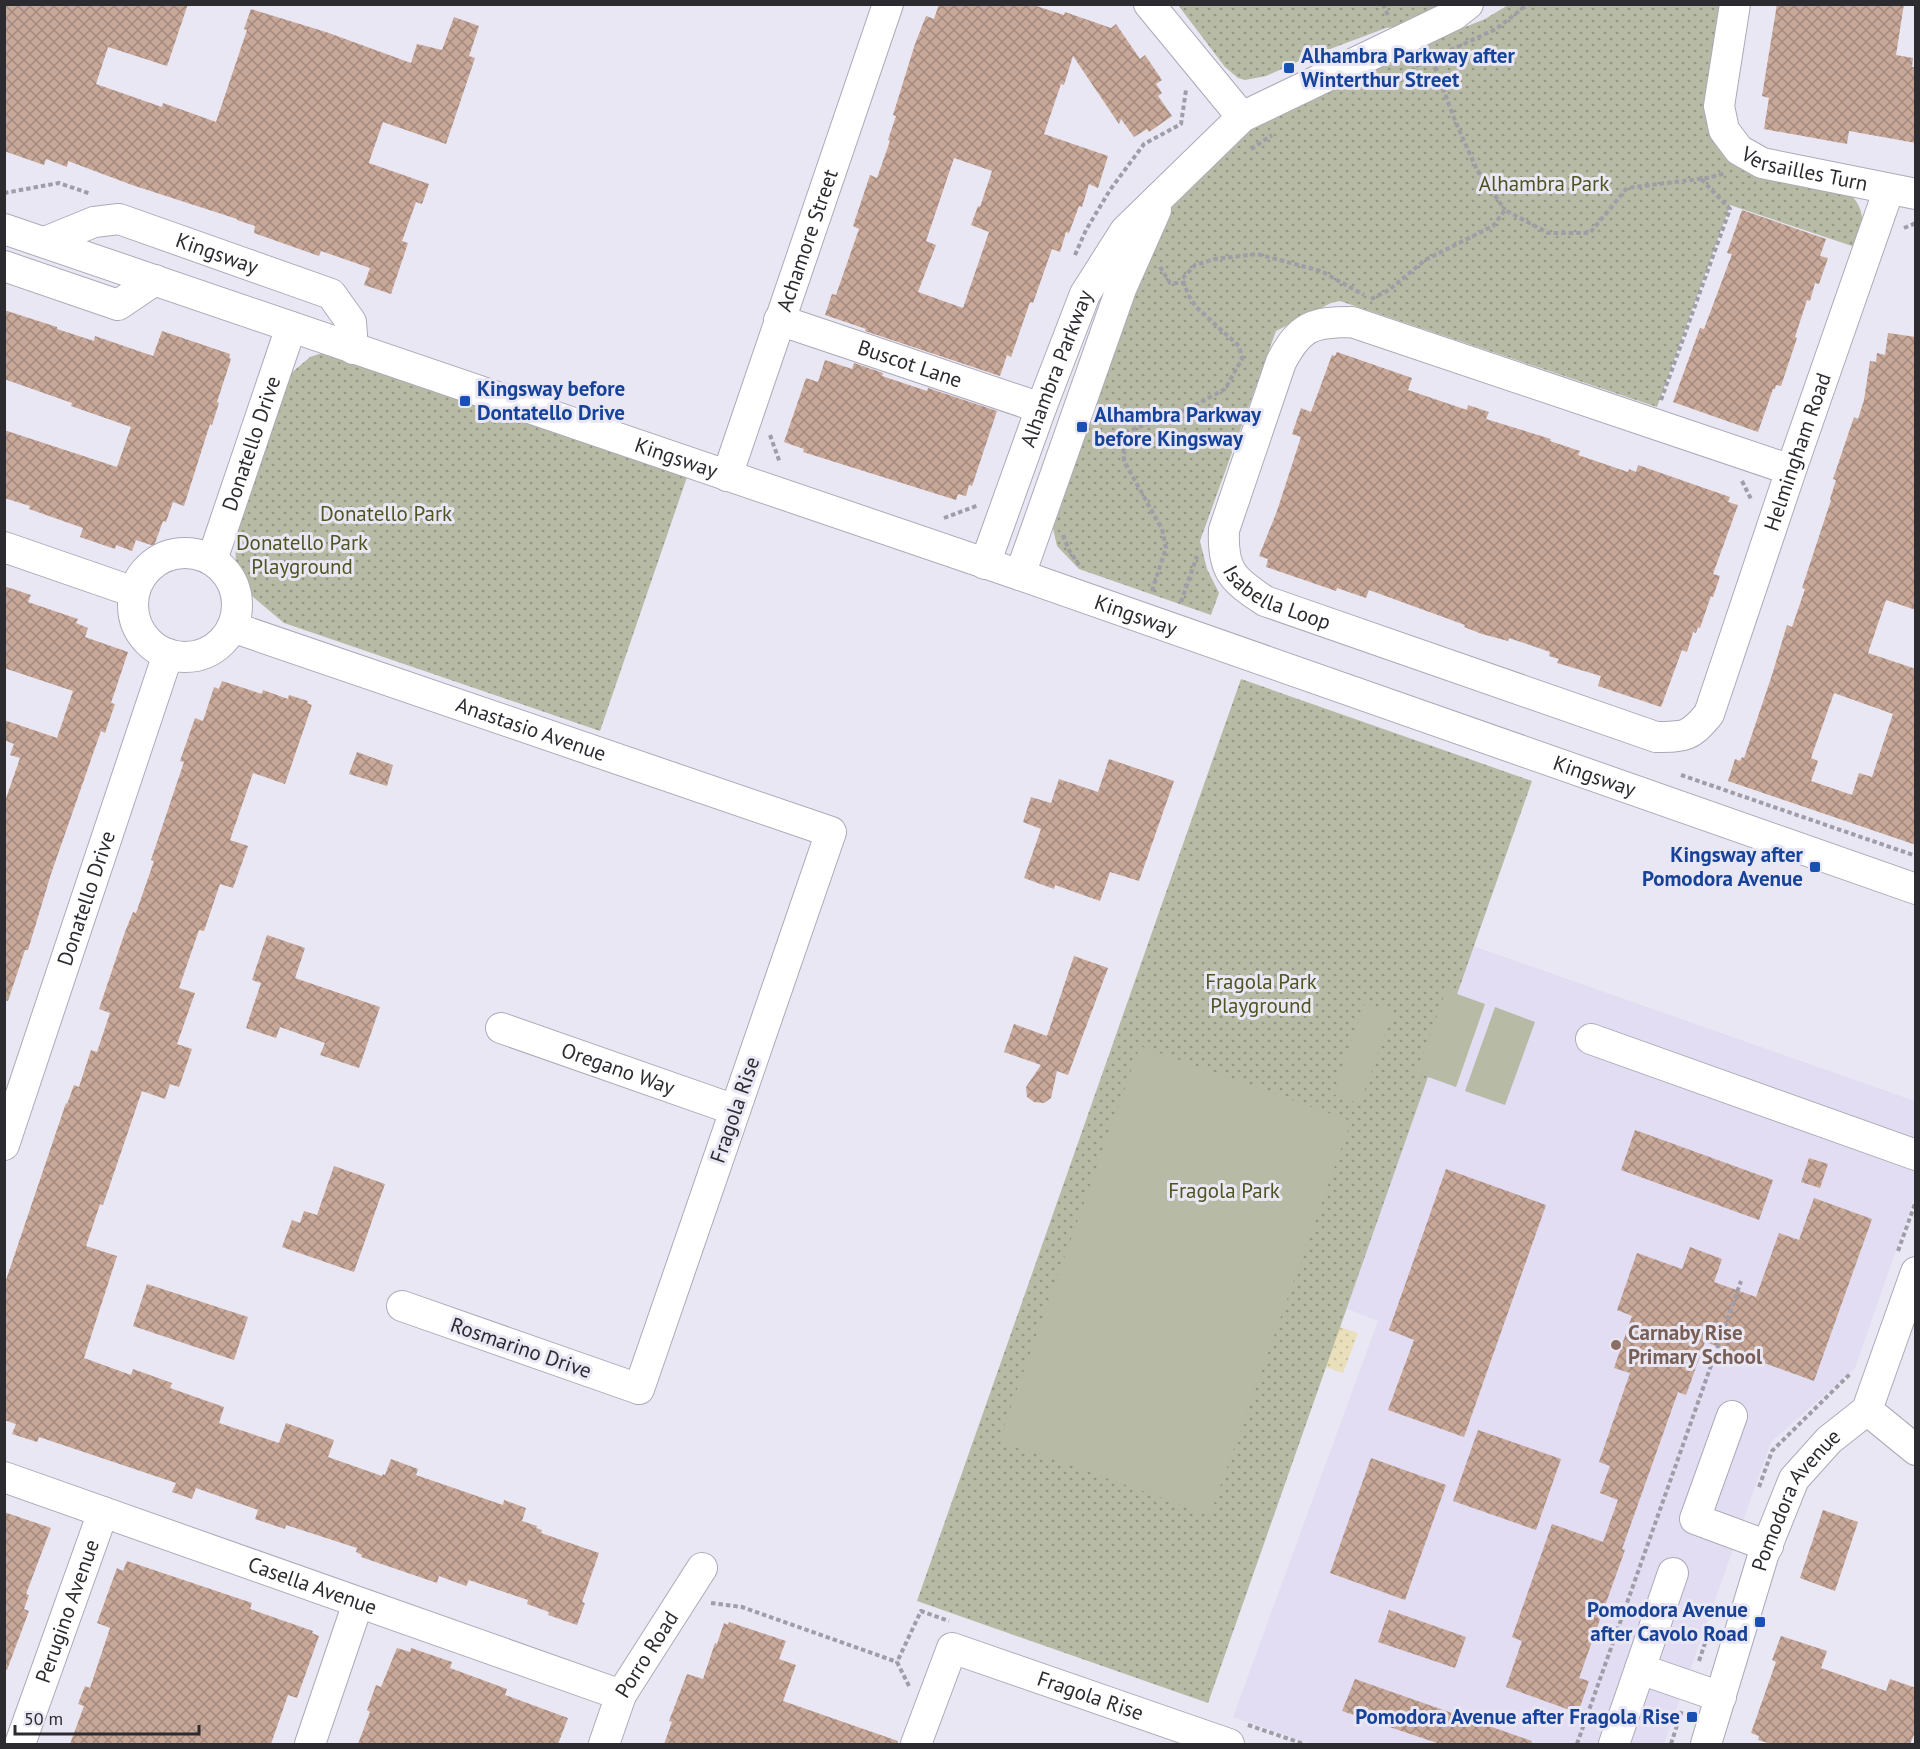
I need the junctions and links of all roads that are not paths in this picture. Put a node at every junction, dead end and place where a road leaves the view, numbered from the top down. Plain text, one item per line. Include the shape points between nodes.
1 (888, 4) edge
2 (1149, 4) edge
3 (1468, 4) edge
4 (1735, 4) edge
5 (1242, 117) junction
6 (1902, 191) edge
7 (1163, 194) junction
8 (4, 229) edge
9 (45, 242) junction
10 (4, 266) edge
11 (155, 280) junction
12 (779, 320) junction
13 (291, 327) junction
14 (353, 349) junction
15 (1041, 408) junction
16 (1791, 470) junction
17 (726, 476) junction
18 (4, 548) edge
19 (212, 560) junction
20 (985, 564) junction
21 (1020, 575) junction
22 (134, 592) junction
23 (232, 627) junction
24 (168, 654) junction
25 (1709, 714) joint
26 (831, 832) joint
27 (1916, 889) edge
28 (501, 1028) dead end
29 (1591, 1039) dead end
30 (735, 1110) junction
31 (4, 1145) edge
32 (1916, 1155) edge
33 (1916, 1272) edge
34 (402, 1306) dead end
35 (639, 1389) joint
36 (1867, 1410) junction
37 (1732, 1416) dead end
38 (1916, 1450) edge
39 (4, 1477) edge
40 (103, 1512) junction
41 (1768, 1546) junction
42 (1673, 1573) dead end
43 (694, 1580) road end
44 (358, 1603) junction
45 (1640, 1669) junction
46 (621, 1695) junction
47 (1721, 1697) junction
48 (20, 1744) edge
49 (310, 1744) edge
50 (604, 1744) edge
51 (916, 1744) edge
52 (1229, 1744) edge
53 (1614, 1744) edge
54 (1706, 1744) edge

1 - 12 street, Achamore Street
2 - 5 street
3 - 5 street, Alhambra Parkway via 1454,15
4 - 6 street, Versailles Turn via 1719,106 1724,130 1739,150 1762,163
5 - 7 street, Alhambra Parkway
6 - 16 street, Helmingham Road
7 - 15 street, Alhambra Parkway via 1125,231 1085,294
7 - 21 street, Alhambra Parkway via 1121,289
8 - 9 street, Kingsway
9 - 11 street, Kingsway
9 - 14 street, Kingsway via 94,222 119,219 331,294 351,322
10 - 11 street via 118,305
11 - 13 street, Kingsway
12 - 15 street, Buscot Lane
12 - 17 street, Achamore Street
13 - 14 street, Kingsway
13 - 19 street, Donatello Drive
14 - 17 street, Kingsway
15 - 20 street, Alhambra Parkway
16 - 25 street, Helmingham Road
16 - 25 street, Isabella Loop via 1352,322 1329,322 1308,328 1292,341 1281,362 1227,519 1223,549 1228,569 1242,586 1265,601 1656,737 1694,732
17 - 20 street, Kingsway
18 - 22 street
19 - 22 street via 197,554 165,556 151,565
19 - 23 street via 232,583 236,597
20 - 21 street, Kingsway
21 - 27 street, Kingsway
22 - 24 street via 136,623 155,647
23 - 24 street via 212,649 198,655
23 - 26 street, Anastasio Avenue
24 - 31 street, Donatello Drive
26 - 30 street, Fragola Rise
28 - 30 street, Oregano Way
29 - 32 street
30 - 35 street, Fragola Rise
33 - 36 street
34 - 35 street, Rosmarino Drive
36 - 38 street
36 - 41 street, Pomodora Avenue via 1828,1440 1794,1479
37 - 41 street via 1695,1519
39 - 40 street, Casella Avenue
40 - 44 street, Casella Avenue
40 - 48 street, Perugino Avenue
41 - 47 street, Pomodora Avenue
42 - 45 street
43 - 46 street, Porro Road
44 - 46 street, Casella Avenue
44 - 49 street
45 - 47 street
45 - 53 street
46 - 50 street, Porro Road
47 - 54 street, Pomodora Avenue
51 - 52 street, Fragola Rise via 952,1648

